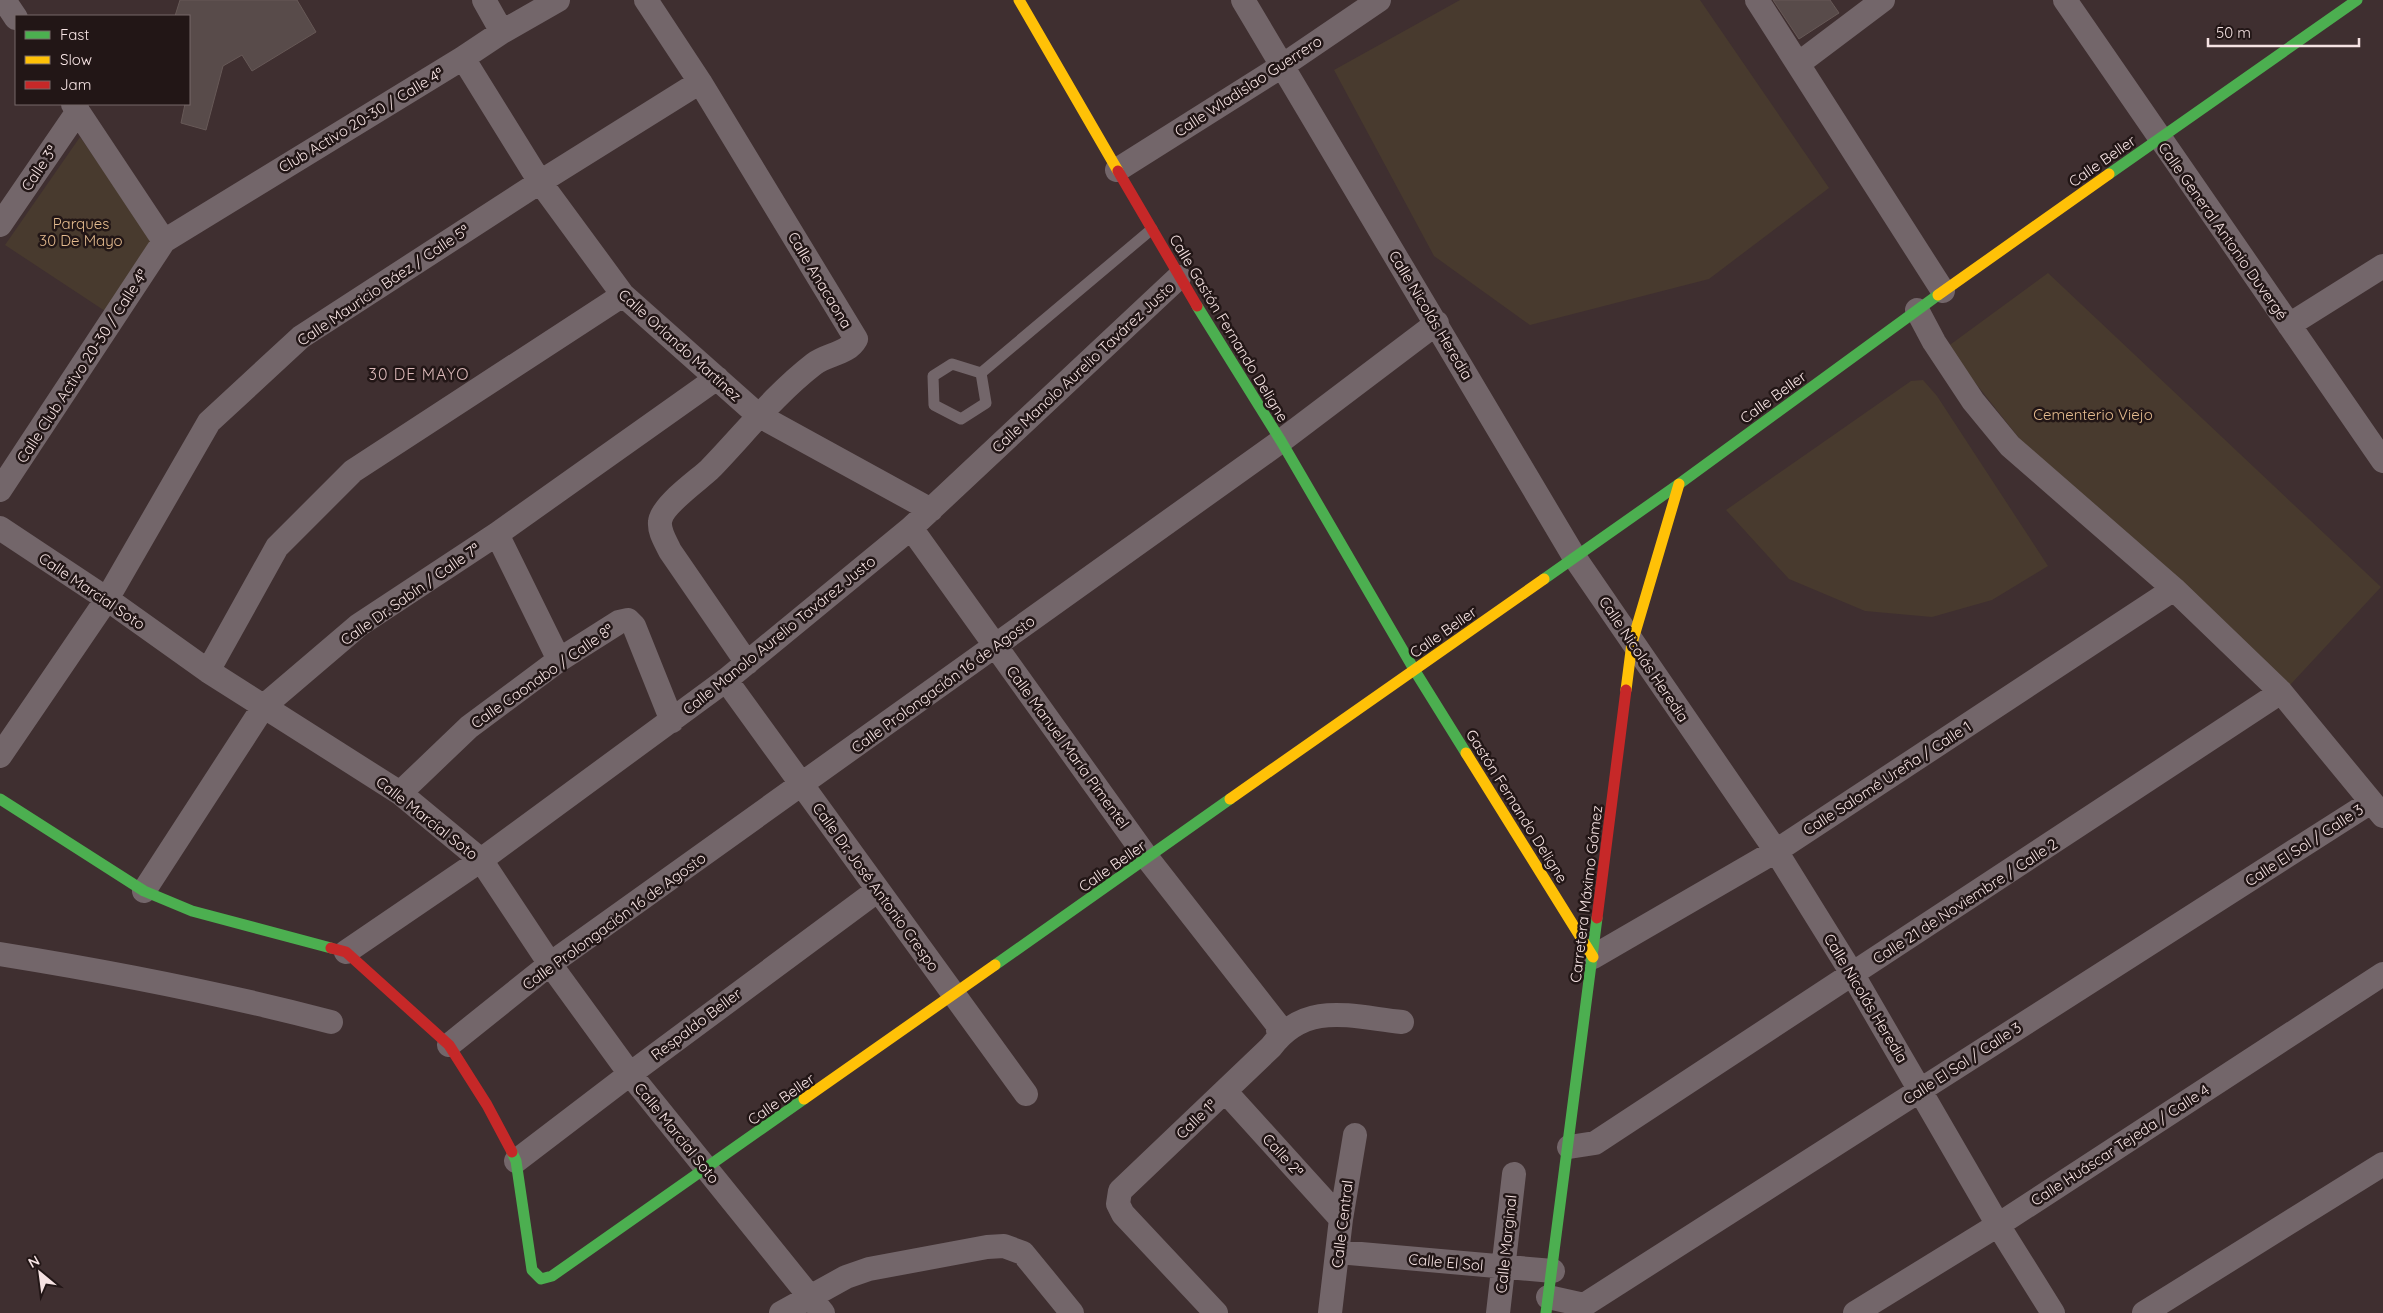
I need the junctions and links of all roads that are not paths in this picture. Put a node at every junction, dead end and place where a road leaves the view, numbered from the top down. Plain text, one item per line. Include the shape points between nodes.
1 (484, 0) edge
2 (558, 0) edge
3 (646, 0) edge
4 (1019, 0) edge
5 (1243, 0) edge
6 (1379, 0) edge
7 (1757, 0) edge
8 (1883, 0) edge
9 (2064, 0) edge
10 (2357, 0) edge
11 (502, 32) junction
12 (463, 58) junction
13 (1798, 64) junction
14 (1282, 66) junction
15 (700, 82) junction
16 (75, 107) edge
17 (2159, 140) junction
18 (1117, 170) junction
19 (540, 182) junction
20 (0, 225) edge
21 (1152, 229) junction
22 (164, 241) junction
23 (2383, 266) edge
24 (1179, 277) junction
25 (1943, 291) junction
26 (623, 295) junction
27 (1918, 310) junction
28 (1437, 323) junction
29 (2289, 325) junction
30 (981, 373) junction
31 (717, 378) junction
32 (758, 415) junction
33 (1280, 441) junction
34 (2383, 461) edge
35 (1679, 484) junction
36 (0, 490) edge
37 (931, 510) junction
38 (0, 528) edge
39 (911, 528) junction
40 (497, 534) junction
41 (1575, 558) junction
42 (2174, 588) junction
43 (107, 599) junction
44 (1632, 643) junction
45 (996, 646) junction
46 (559, 660) junction
47 (747, 663) junction
48 (1415, 671) junction
49 (208, 672) junction
50 (726, 680) junction
51 (2281, 692) junction
52 (264, 706) junction
53 (672, 721) junction
54 (0, 756) edge
55 (802, 785) junction
56 (400, 793) junction
57 (0, 798) edge
58 (2377, 809) edge
59 (1776, 851) junction
60 (1148, 859) junction
61 (481, 860) junction
62 (144, 890) junction
63 (878, 890) junction
64 (346, 952) junction
65 (0, 954) edge
66 (1594, 957) junction
67 (550, 964) junction
68 (2383, 974) edge
69 (1853, 975) junction
70 (955, 995) junction
71 (331, 1022) dead end
72 (1402, 1022) dead end
73 (1279, 1036) junction
74 (449, 1045) junction
75 (630, 1074) junction
76 (1921, 1090) junction
77 (1225, 1091) junction
78 (1026, 1094) dead end
79 (1355, 1135) dead end
80 (1569, 1147) junction
81 (516, 1161) junction
82 (2383, 1164) edge
83 (706, 1170) junction
84 (1514, 1174) dead end
85 (1341, 1219) junction
86 (1998, 1225) junction
87 (1338, 1252) junction
88 (1505, 1267) junction
89 (1553, 1271) junction
90 (816, 1305) edge
91 (1547, 1305) edge
92 (1587, 1309) edge
93 (781, 1313) edge
94 (1072, 1313) edge
95 (1216, 1313) edge
96 (1330, 1313) edge
97 (1498, 1313) edge
98 (1855, 1313) edge
99 (2053, 1313) edge
100 (2144, 1313) edge

1 - 11 street
2 - 11 street, Club Activo 20-30 / Calle 4ª
3 - 15 street, Calle Anacaona
4 - 18 street, Calle Gastón Fernando Deligne
5 - 14 street, Calle Nicolás Heredia
6 - 14 street, Calle Wladislao Guerrero
7 - 13 street
8 - 13 street
9 - 17 street, Calle General Antonio Duvergé
10 - 17 street, Calle Beller
11 - 12 street, Club Activo 20-30 / Calle 4ª
12 - 19 street, Calle Orlando Martínez
12 - 22 street, Club Activo 20-30 / Calle 4ª
13 - 25 street
14 - 18 street, Calle Wladislao Guerrero
14 - 28 street, Calle Nicolás Heredia
15 - 19 street, Calle Mauricio Báez / Calle 5ª
15 - 32 street, Calle Anacaona via 856,339 852,346 816,362
16 - 20 street, Calle 3ª
16 - 22 street
17 - 25 street, Calle Beller
17 - 29 street, Calle General Antonio Duvergé
18 - 21 street, Calle Gastón Fernando Deligne
19 - 26 street, Calle Orlando Martínez
19 - 43 street, Calle Mauricio Báez / Calle 5ª via 301,338 209,422
21 - 24 street, Calle Gastón Fernando Deligne
21 - 30 lane
22 - 36 street, Calle Club Activo 20-30 / Calle 4ª
23 - 29 street
24 - 33 street, Calle Gastón Fernando Deligne
24 - 37 street, Calle Manolo Aurelio Tavárez Justo
25 - 27 street, Calle Beller
26 - 31 street, Calle Orlando Martínez
26 - 49 street via 353,471 277,547
27 - 35 street, Calle Beller
27 - 42 street via 1934,342 1972,401 2010,446
28 - 33 street, Calle Prolongación 16 de Agosto
28 - 41 street, Calle Nicolás Heredia
29 - 34 street, Calle General Antonio Duvergé
30 - 30 lane via 952,364 933,376 934,405 961,419 986,403
31 - 32 street, Calle Orlando Martínez
31 - 40 street, Calle Dr. Sabín / Calle 7ª
32 - 37 street, Calle Orlando Martínez
32 - 47 street, Calle Anacaona via 707,471 664,511 660,522 670,551
33 - 45 street, Calle Prolongación 16 de Agosto
33 - 48 street, Calle Gastón Fernando Deligne
35 - 41 street, Calle Beller
35 - 44 street, Carretera Máximo Gómez
37 - 39 street, Calle Manolo Aurelio Tavárez Justo
38 - 43 street, Calle Marcial Soto
39 - 45 street, Calle Manuel María Pimentel
39 - 47 street, Calle Manolo Aurelio Tavárez Justo
40 - 46 street
40 - 52 street, Calle Dr. Sabín / Calle 7ª via 359,625
41 - 44 street, Calle Nicolás Heredia
41 - 48 street, Calle Beller
42 - 51 street
42 - 59 street, Calle Salomé Ureña / Calle 1
43 - 49 street, Calle Marcial Soto
43 - 54 street, Calle Mauricio Báez / Calle 5ª
44 - 59 street, Calle Nicolás Heredia
44 - 66 street, Carretera Máximo Gómez
45 - 55 street, Calle Prolongación 16 de Agosto
45 - 60 street, Calle Manuel María Pimentel
46 - 53 street, Calle Caonabo / Calle 8ª via 619,622 628,620 634,626
46 - 56 street, Calle Caonabo / Calle 8ª via 469,727
47 - 50 street, Calle Manolo Aurelio Tavárez Justo
48 - 60 street, Calle Beller
48 - 66 street, Gastón Fernando Deligne
49 - 52 street, Calle Marcial Soto
50 - 53 street, Calle Manolo Aurelio Tavárez Justo
50 - 55 street, Calle Dr. José Antonio Crespo
51 - 58 street
51 - 69 street, Calle 21 de Noviembre / Calle 2
52 - 56 street, Calle Marcial Soto
52 - 62 street, Calle Dr. Sabín / Calle 7ª
53 - 61 street, Calle Manolo Aurelio Tavárez Justo
55 - 63 street, Calle Dr. José Antonio Crespo
55 - 67 street, Calle Prolongación 16 de Agosto
56 - 61 street, Calle Marcial Soto
57 - 62 street
58 - 76 street, Calle El Sol / Calle 3
59 - 66 street, Calle Salomé Ureña / Calle 1
59 - 69 street, Calle Nicolás Heredia
60 - 70 street, Calle Beller
60 - 73 street, Calle Manuel María Pimentel via 1277,1024
61 - 64 street, Calle Manolo Aurelio Tavárez Justo
61 - 67 street, Calle Marcial Soto
62 - 64 street via 192,911
63 - 70 street, Calle Dr. José Antonio Crespo
63 - 75 street, Respaldo Beller
64 - 74 street
65 - 71 street via 236,997
66 - 80 street, Carretera Máximo Gómez
67 - 74 street, Calle Prolongación 16 de Agosto
67 - 75 street, Calle Marcial Soto
68 - 86 street, Calle Huáscar Tejeda / Calle 4
69 - 76 street, Calle Nicolás Heredia
69 - 80 street, Calle 21 de Noviembre / Calle 2 via 1595,1143
70 - 78 street, Calle Dr. José Antonio Crespo
70 - 83 street, Calle Beller
72 - 73 street, Calle 1ª via 1324,1014 1306,1018
73 - 77 street, Calle 1ª
74 - 81 street via 487,1105
75 - 81 street, Respaldo Beller
75 - 83 street, Calle Marcial Soto
76 - 86 street, Calle Nicolás Heredia
76 - 92 street, Calle El Sol / Calle 3
77 - 85 street, Calle 2ª
77 - 95 street, Calle 1ª via 1120,1191 1118,1204 1123,1214
79 - 85 street, Calle Central
80 - 89 street, Carretera Máximo Gómez
81 - 83 street, Calle Beller via 532,1270 540,1279 552,1276
82 - 100 street
83 - 90 street, Calle Marcial Soto
84 - 88 street, Calle Marginal
85 - 87 street, Calle Central
86 - 98 street, Calle Huáscar Tejeda / Calle 4
86 - 99 street, Calle Nicolás Heredia
87 - 88 street, Calle El Sol
87 - 96 street, Calle Central
88 - 89 street, Calle El Sol
88 - 97 street, Calle Marginal
89 - 91 street, Carretera Máximo Gómez
90 - 93 street
90 - 94 street via 846,1277 869,1269 1004,1246 1023,1253
91 - 92 street, Calle El Sol / Calle 3

